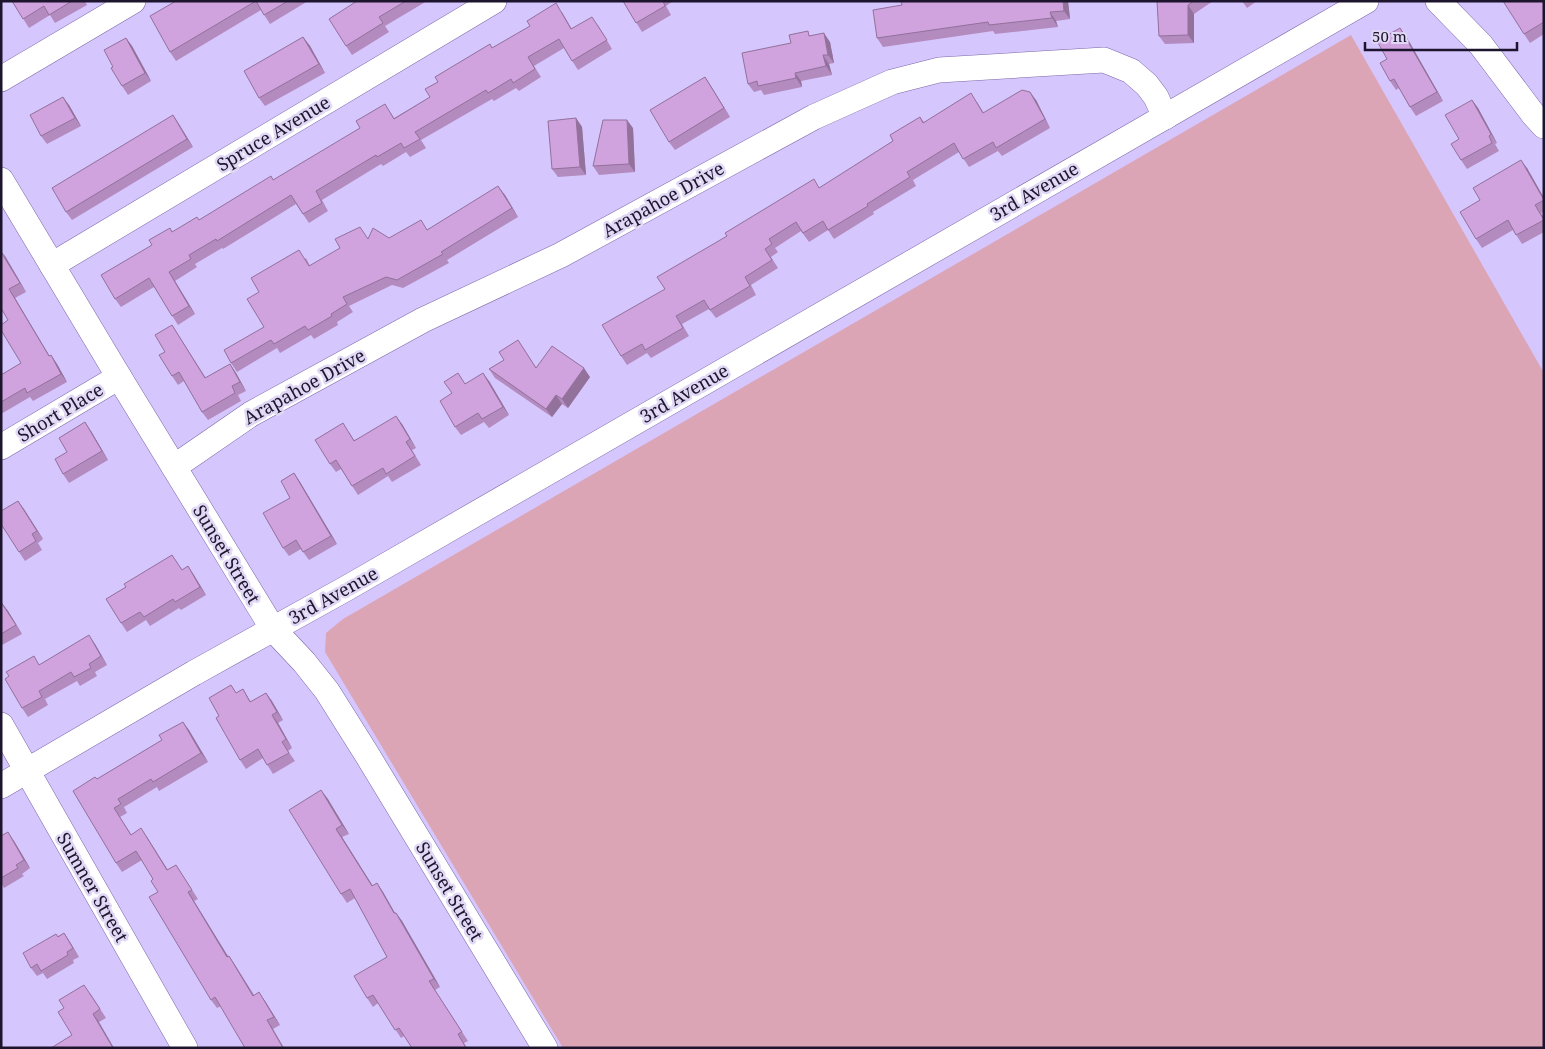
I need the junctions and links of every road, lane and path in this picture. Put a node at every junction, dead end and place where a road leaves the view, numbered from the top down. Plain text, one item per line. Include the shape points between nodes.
1 (134, 1) edge
2 (494, 1) edge
3 (1366, 1) edge
4 (1438, 1) edge
5 (1, 79) edge
6 (1165, 117) junction
7 (1544, 126) edge
8 (1, 180) edge
9 (10, 215) edge
10 (52, 266) junction
11 (119, 377) junction
12 (1, 447) edge
13 (174, 467) junction
14 (273, 629) junction
15 (1, 725) edge
16 (27, 771) junction
17 (1, 786) edge
18 (185, 1048) edge
19 (545, 1048) edge

1 - 5 street
2 - 10 street, Spruce Avenue
3 - 6 street, 3rd Avenue
4 - 7 street via 1481,45
6 - 13 street, Arapahoe Drive via 1148,86 1131,71 1104,60 939,70 892,82 814,117 561,255 423,320 251,414
6 - 14 street, 3rd Avenue
8 - 9 street, Sunset Street
9 - 10 street, Sunset Street
10 - 11 street, Sunset Street
11 - 12 street, Short Place
11 - 13 street, Sunset Street
13 - 14 street, Sunset Street
14 - 16 street, 3rd Avenue
14 - 19 street, Sunset Street via 326,691 372,761
15 - 16 street, Sumner Street
16 - 17 street, 3rd Avenue
16 - 18 street, Sumner Street

